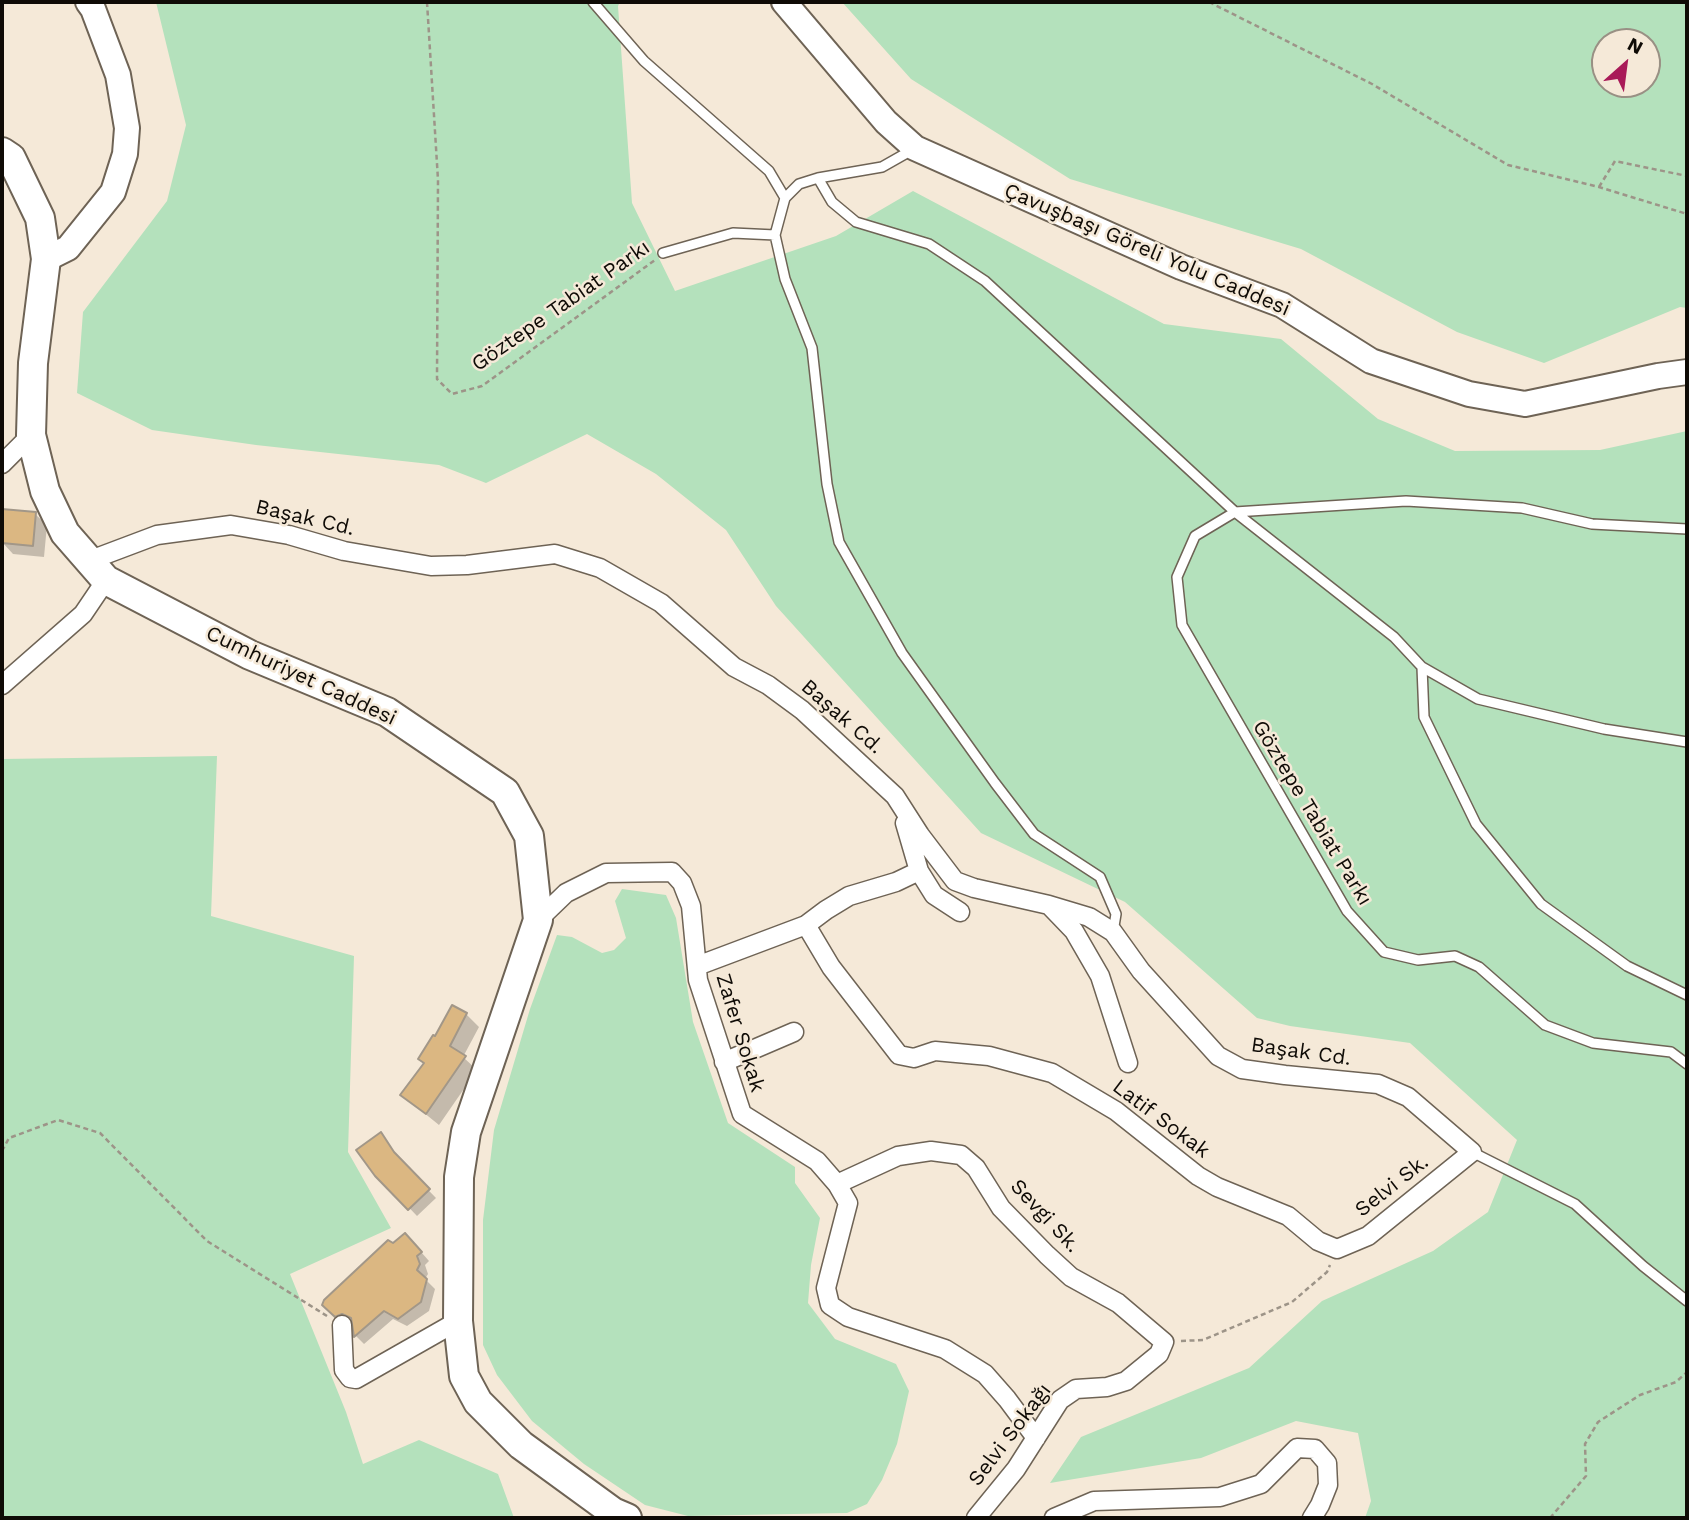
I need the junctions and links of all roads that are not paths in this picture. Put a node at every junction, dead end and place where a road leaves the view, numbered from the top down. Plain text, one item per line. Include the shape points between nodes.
1 (88, 2) edge
2 (593, 2) edge
3 (784, 2) edge
4 (915, 148) junction
5 (2, 152) edge
6 (818, 178) junction
7 (785, 198) junction
8 (775, 235) junction
9 (663, 254) road end
10 (46, 259) junction
11 (1687, 372) edge
12 (31, 435) junction
13 (2, 464) edge
14 (1235, 512) junction
15 (1687, 529) edge
16 (97, 571) junction
17 (1422, 667) junction
18 (2, 685) edge
19 (1687, 742) edge
20 (895, 796) junction
21 (919, 871) junction
22 (1049, 905) junction
23 (960, 912) dead end
24 (538, 920) junction
25 (806, 925) junction
26 (1113, 932) junction
27 (697, 966) junction
28 (1687, 995) edge
29 (794, 1032) dead end
30 (724, 1062) junction
31 (1128, 1063) dead end
32 (1687, 1064) edge
33 (1472, 1152) junction
34 (837, 1184) junction
35 (1337, 1249) joint
36 (1687, 1301) edge
37 (458, 1321) junction
38 (342, 1325) road end
39 (1161, 1348) joint
40 (1036, 1438) junction
41 (627, 1518) edge
42 (976, 1518) edge
43 (1054, 1518) edge
44 (1312, 1518) edge

1 - 10 main road via 118,75 127,128 125,154 113,192 68,248
2 - 7 lane via 644,61 769,171
3 - 4 main road, Çavuşbaşı Göreli Yolu Caddesi via 886,121
4 - 6 lane via 881,167
4 - 11 main road, Çavuşbaşı Göreli Yolu Caddesi via 1181,267 1282,305 1371,360 1469,394 1525,404
5 - 10 main road, Cumhuriyet Caddesi via 11,158 40,218
6 - 7 lane via 799,184
6 - 14 lane via 832,202 856,222 929,243 985,281
7 - 8 lane
8 - 9 lane, Göztepe Tabiat Parkı via 733,233
8 - 26 lane via 785,279 812,348 827,484 839,542 902,653 1034,834 1100,877 1116,914
10 - 12 main road, Cumhuriyet Caddesi via 33,363
12 - 13 street
12 - 16 main road, Cumhuriyet Caddesi via 45,491 65,533
14 - 15 lane, Göztepe Tabiat Parkı via 1406,501 1522,508 1592,524
14 - 17 lane via 1394,637
14 - 32 lane, Göztepe Tabiat Parkı via 1195,536 1177,577 1182,625 1347,911 1384,951 1418,960 1455,956 1479,967 1545,1025 1593,1043 1671,1052
16 - 18 street via 83,614
16 - 20 street, Başak Cd. via 157,535 231,525 431,566 555,554 600,568 661,603 734,667 802,710
16 - 24 main road, Cumhuriyet Caddesi via 250,655 387,712 505,792 529,836
17 - 19 lane via 1478,699 1604,729
17 - 28 lane via 1424,717 1476,824 1541,904 1627,966
20 - 21 street
20 - 22 street, Başak Cd. via 956,881
21 - 23 street via 934,895
21 - 25 street via 849,896
22 - 26 street, Başak Cd. via 1089,917
22 - 31 street via 1074,931 1100,976
24 - 27 street, Zafer Sokak via 566,893 606,873 672,872 691,906
24 - 37 main road, Cumhuriyet Caddesi via 466,1132 459,1177
25 - 27 street
25 - 35 street, Latif Sokak via 831,967 899,1055 914,1058 934,1051 989,1056 1052,1073 1116,1111 1217,1187 1288,1216 1318,1241
26 - 33 street, Başak Cd. via 1141,971 1218,1056 1242,1069 1378,1084 1408,1097
27 - 30 street, Zafer Sokak
29 - 30 street
30 - 34 street, Zafer Sokak via 742,1114 817,1161
33 - 35 street, Selvi Sk. via 1368,1236
33 - 36 lane via 1575,1204
34 - 39 street, Sevgi Sk. via 898,1156 931,1151 961,1155 976,1168 1001,1208 1046,1255 1071,1277 1118,1303
34 - 40 street, Zafer Sokak via 848,1203 826,1288 830,1305 848,1317 945,1349 985,1374
37 - 38 street via 356,1379 344,1370
37 - 41 main road, Cumhuriyet Caddesi via 464,1376 478,1402 520,1445
39 - 40 street, Selvi Sokağı via 1126,1381 1076,1389 1060,1400
40 - 42 street, Selvi Sokağı
43 - 44 street via 1094,1501 1220,1497 1261,1484 1297,1448 1315,1449 1327,1463 1328,1485

